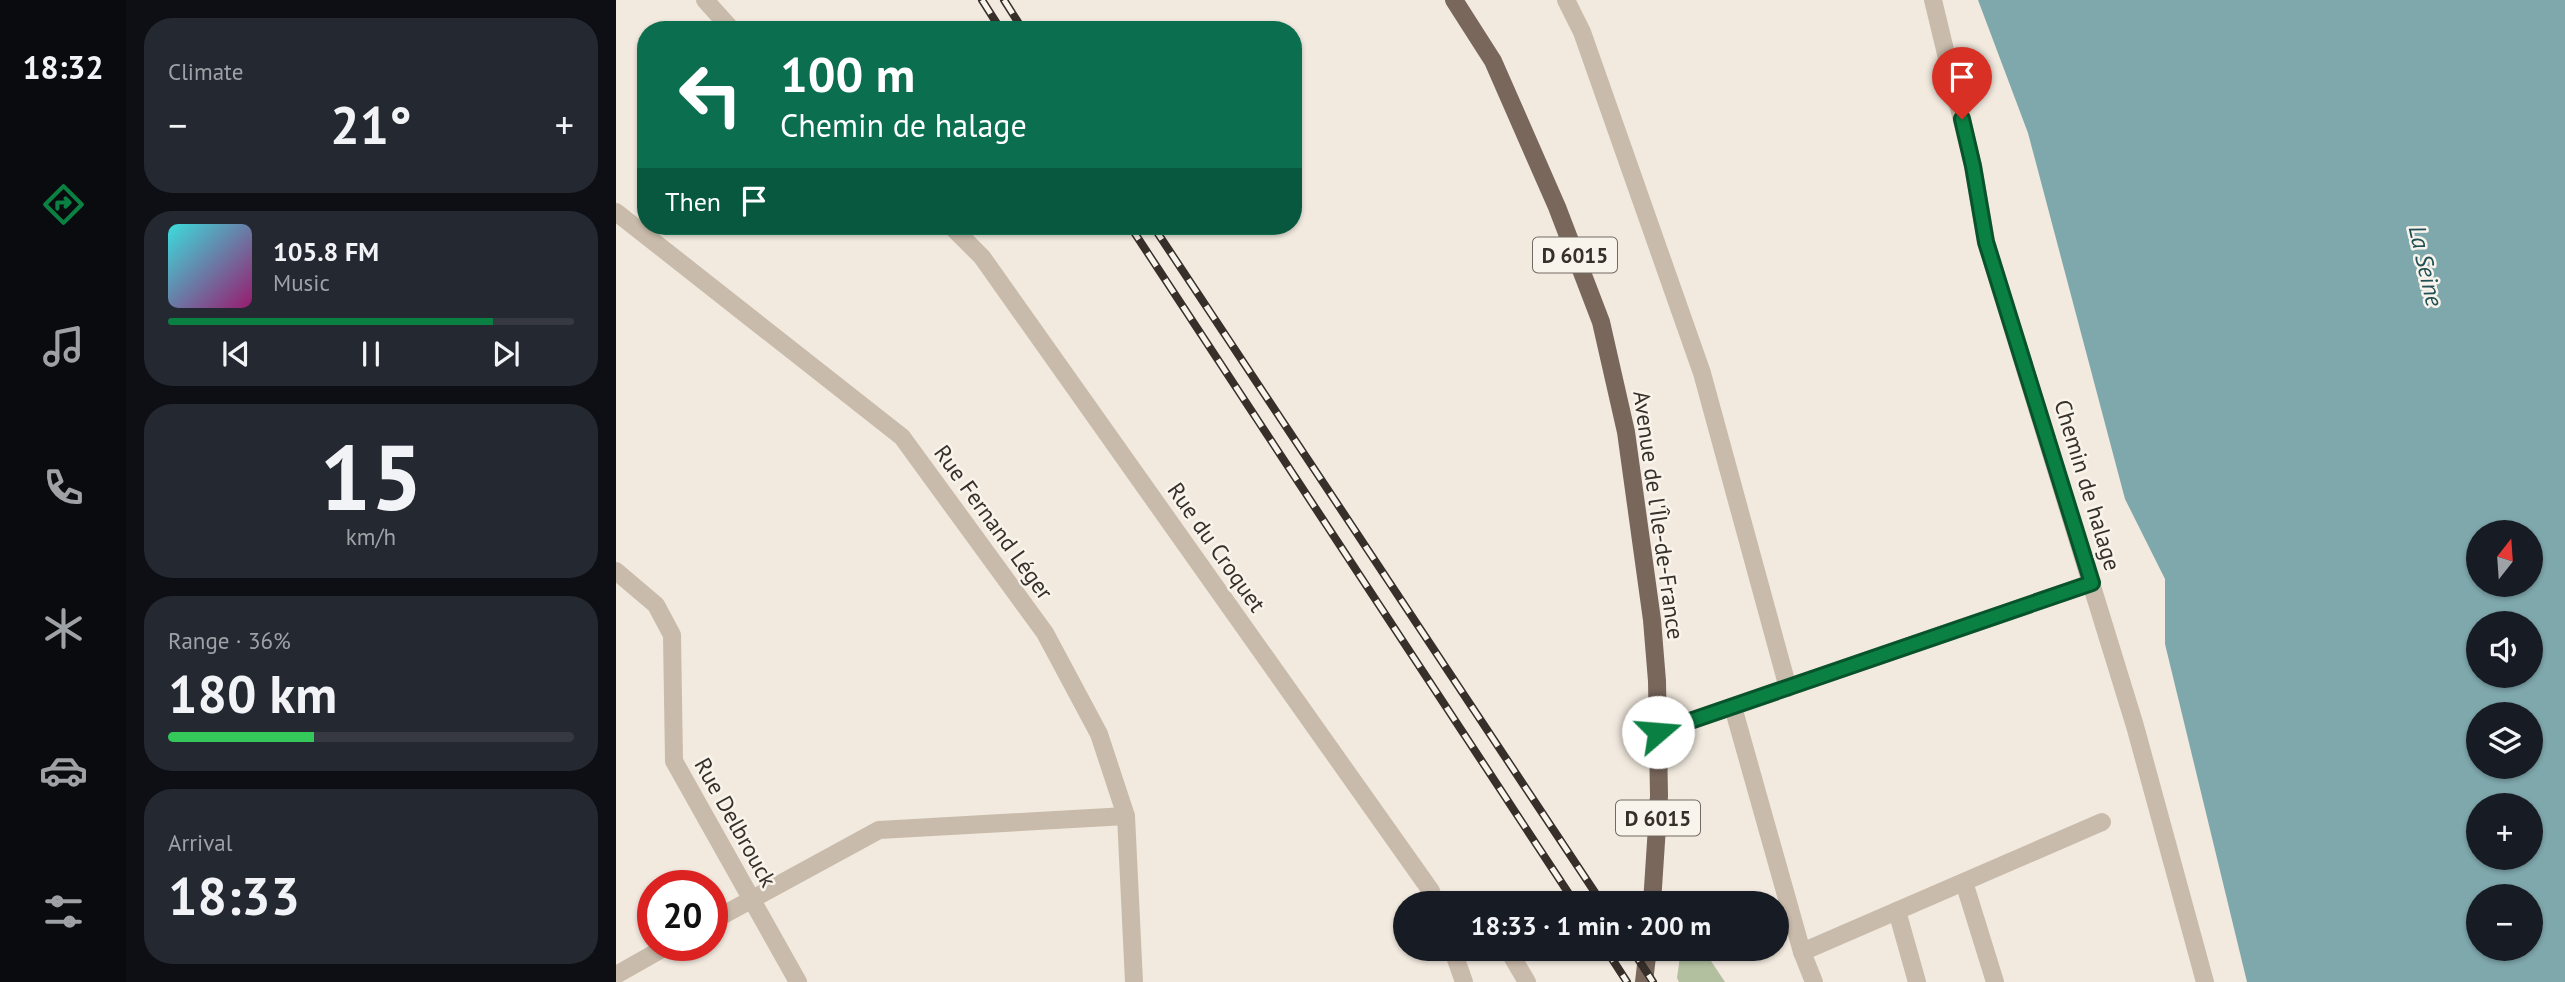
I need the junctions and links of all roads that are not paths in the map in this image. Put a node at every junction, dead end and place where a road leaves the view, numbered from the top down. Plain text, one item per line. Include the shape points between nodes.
1 (705, 0) edge
2 (1454, 0) edge
3 (1566, 0) edge
4 (1933, 0) edge
5 (724, 21) edge
6 (616, 212) edge
7 (637, 229) edge
8 (645, 235) edge
9 (960, 235) edge
10 (616, 570) edge
11 (2092, 583) junction
12 (1788, 688) junction
13 (1733, 707) junction
14 (1658, 732) junction
15 (1126, 816) junction
16 (2102, 822) dead end
17 (1964, 882) junction
18 (1429, 891) edge
19 (1654, 891) edge
20 (751, 899) junction
21 (1897, 911) junction
22 (728, 912) edge
23 (1802, 952) junction
24 (641, 961) edge
25 (1457, 961) edge
26 (1515, 961) edge
27 (1646, 961) edge
28 (616, 975) edge
29 (798, 982) edge
30 (1133, 982) edge
31 (1464, 982) edge
32 (1527, 982) edge
33 (1644, 982) edge
34 (1814, 982) edge
35 (1917, 982) edge
36 (1996, 982) edge
37 (2205, 982) edge

1 - 5 street
2 - 14 main road, Avenue de l'Île-de-France / D 6015 via 1493,61 1601,322 1637,505 1652,620
3 - 12 street via 1582,32 1702,373
4 - 11 street, Chemin de halage via 1973,166 1986,242
6 - 7 street, Rue Fernand Léger
8 - 15 street, Rue Fernand Léger via 902,437 1045,633 1099,734
9 - 18 street, Rue du Croquet via 982,257
10 - 20 street, Rue Delbrouck via 656,605 672,635 674,761
11 - 12 street
11 - 37 street, Chemin de halage
12 - 13 street
13 - 14 street
13 - 23 street
14 - 19 main road, Avenue de l'Île-de-France / D 6015
15 - 20 street via 879,830
15 - 30 street, Rue Fernand Léger
16 - 17 street
17 - 21 street
17 - 36 street
20 - 22 street
20 - 29 street, Rue Delbrouck
21 - 23 street
21 - 35 street
23 - 34 street
24 - 28 street
25 - 31 street
26 - 32 street
27 - 33 main road

